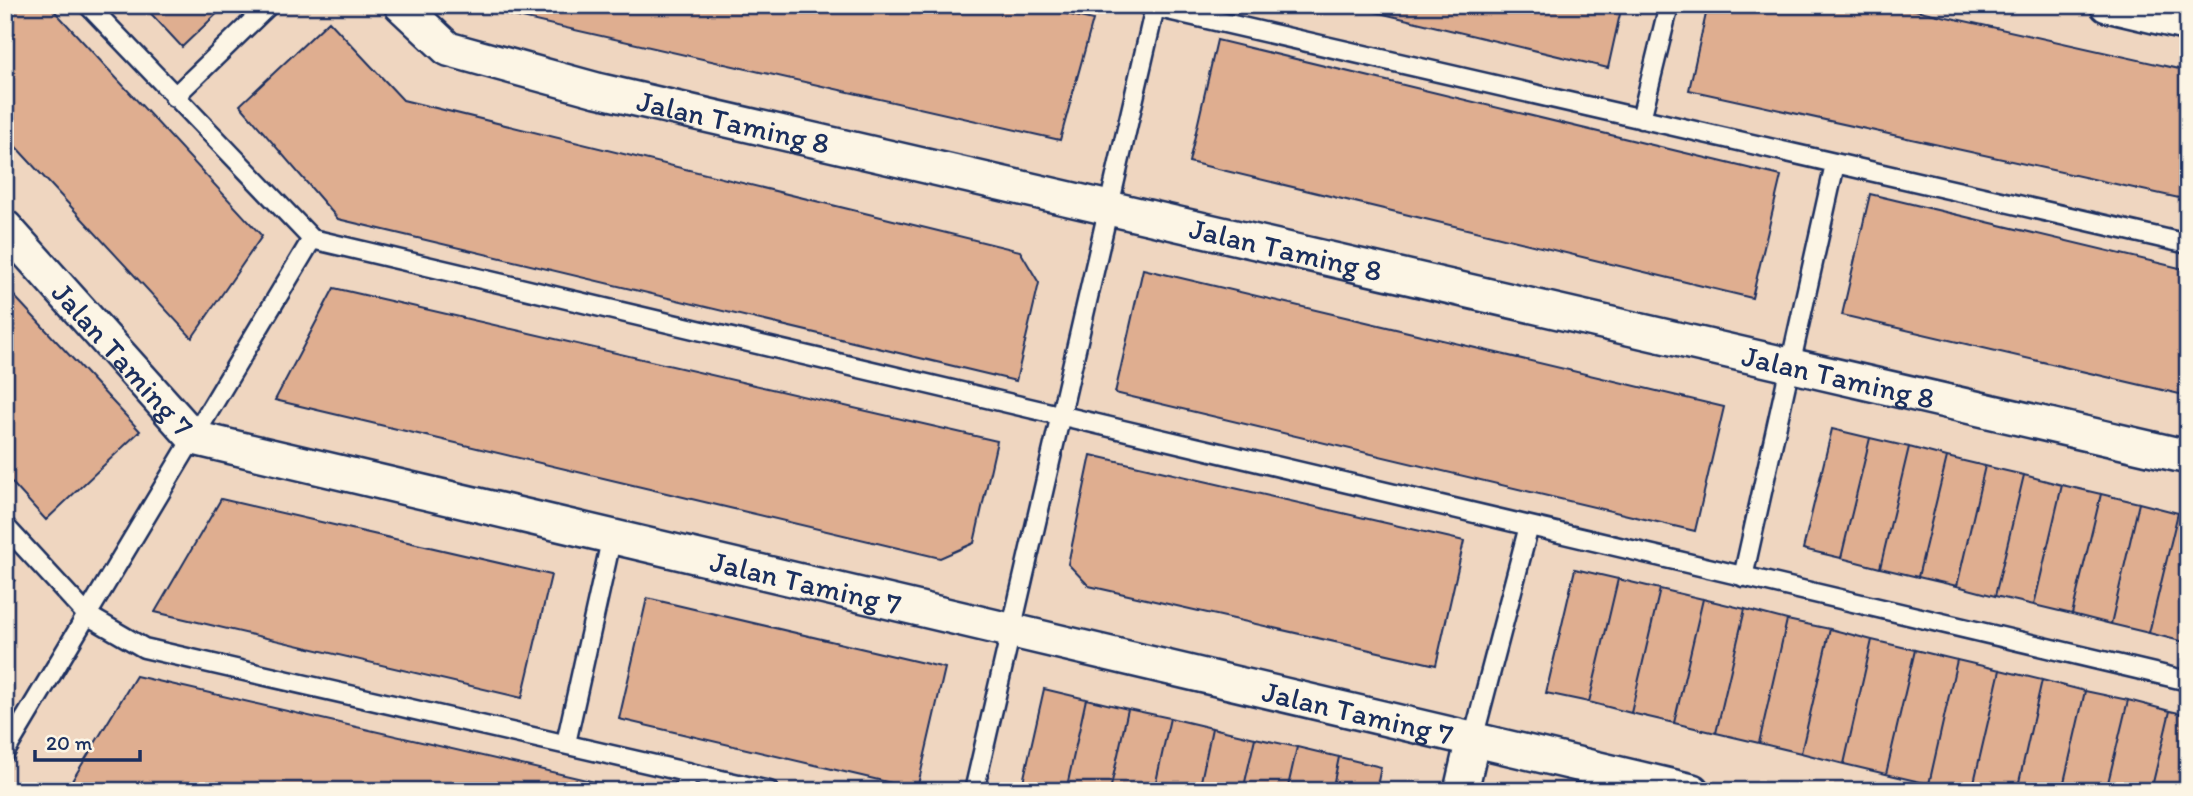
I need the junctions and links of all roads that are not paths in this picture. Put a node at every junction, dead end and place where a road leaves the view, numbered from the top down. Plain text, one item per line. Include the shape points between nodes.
1 (88, 5) edge
2 (269, 5) edge
3 (401, 5) edge
4 (1670, 5) edge
5 (2107, 5) edge
6 (1150, 6) edge
7 (2188, 24) edge
8 (174, 97) junction
9 (1641, 119) junction
10 (1835, 163) junction
11 (1108, 208) junction
12 (5, 227) edge
13 (312, 239) junction
14 (2188, 244) edge
15 (1790, 365) junction
16 (1060, 415) junction
17 (194, 438) junction
18 (2188, 457) edge
19 (5, 526) edge
20 (1529, 526) junction
21 (611, 536) junction
22 (1743, 577) junction
23 (88, 615) junction
24 (1011, 631) junction
25 (2188, 681) edge
26 (1472, 739) junction
27 (566, 743) junction
28 (5, 752) edge
29 (688, 772) junction
30 (684, 791) edge
31 (769, 791) edge
32 (974, 791) edge
33 (1461, 791) edge
34 (1692, 791) edge

1 - 8 lane
2 - 8 lane
3 - 11 street, Jalan Taming 8 via 449,49 597,90
4 - 9 lane
5 - 7 street
6 - 9 lane
6 - 11 lane
8 - 13 lane
9 - 10 lane
10 - 14 lane
10 - 15 lane
11 - 15 street, Jalan Taming 8
11 - 16 lane
12 - 17 street, Jalan Taming 7
13 - 16 lane
13 - 17 lane
15 - 18 street, Jalan Taming 8
15 - 22 lane
16 - 20 lane
16 - 24 lane
17 - 21 street, Jalan Taming 7
17 - 23 lane
19 - 23 lane
20 - 22 lane
20 - 26 lane
21 - 24 street, Jalan Taming 7
21 - 27 lane
22 - 25 lane
23 - 27 lane via 144,648
23 - 28 lane
24 - 26 street, Jalan Taming 7
24 - 32 lane
26 - 33 street
26 - 34 street, Jalan Taming 7
27 - 29 lane
29 - 30 lane
29 - 31 lane

